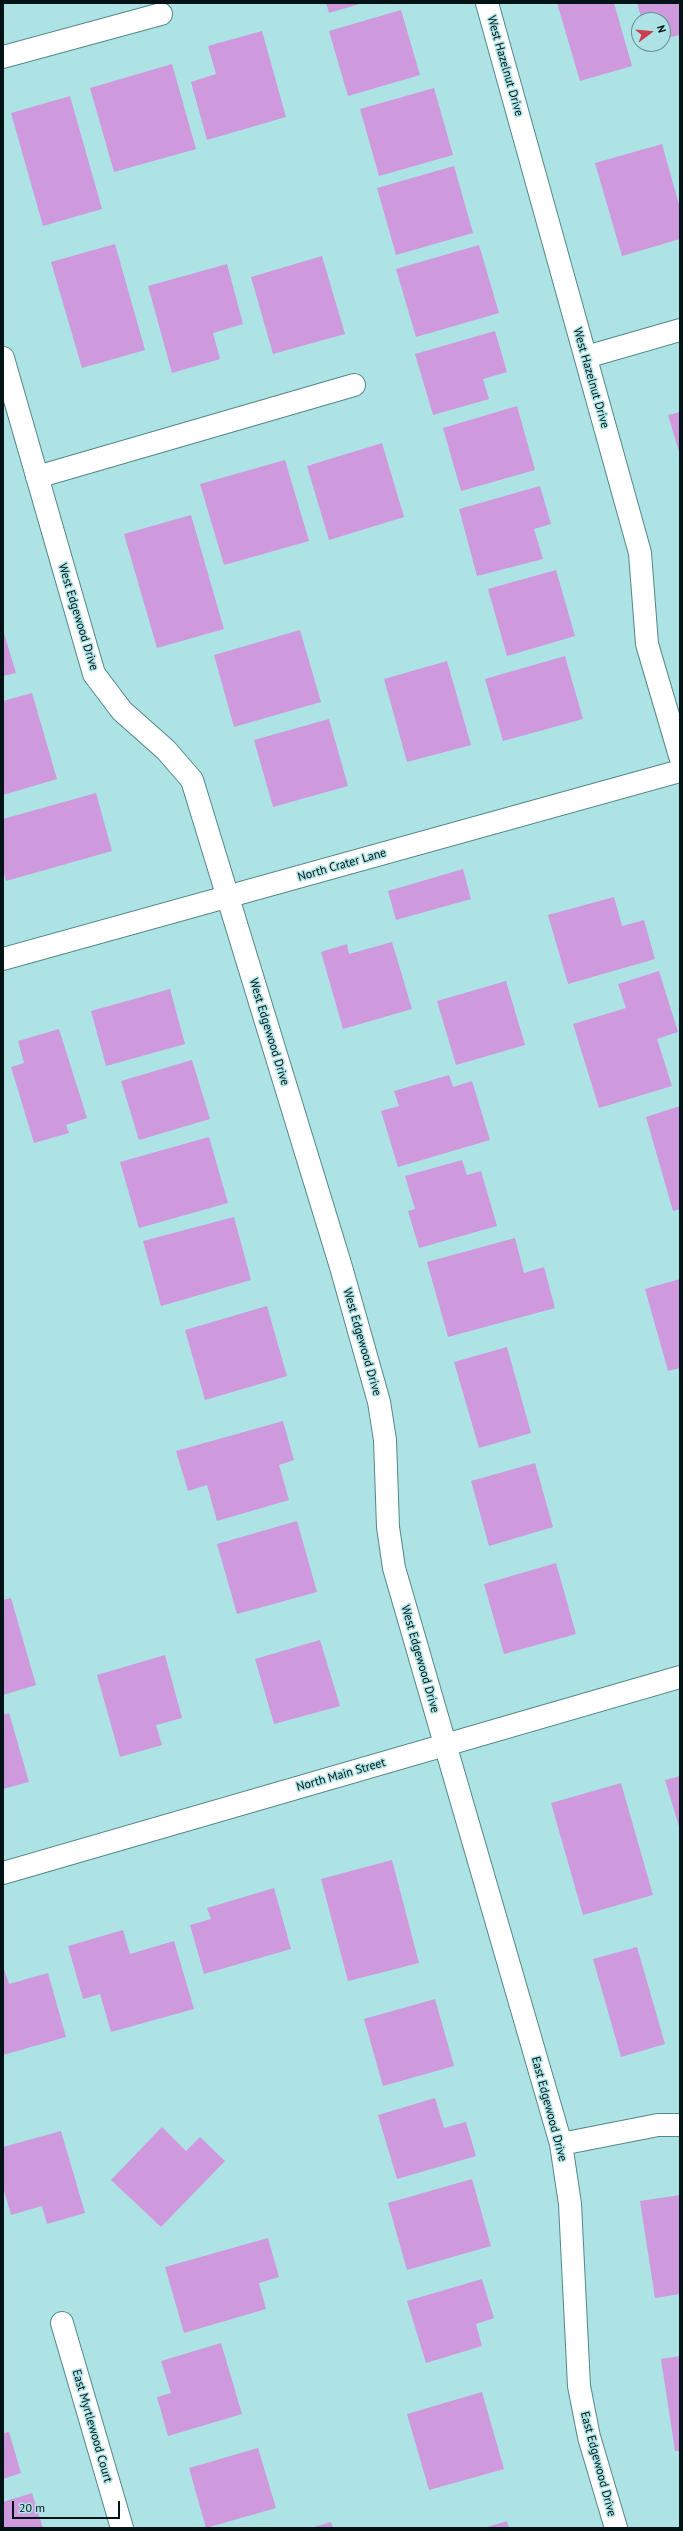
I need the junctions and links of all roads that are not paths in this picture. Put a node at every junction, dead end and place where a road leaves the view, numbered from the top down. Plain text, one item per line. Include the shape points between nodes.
1 (487, 3) edge
2 (161, 14) dead end
3 (3, 57) edge
4 (680, 330) edge
5 (586, 357) junction
6 (3, 358) edge
7 (354, 385) dead end
8 (37, 477) junction
9 (680, 756) edge
10 (680, 771) edge
11 (228, 897) junction
12 (3, 959) edge
13 (680, 1678) edge
14 (444, 1746) junction
15 (3, 1873) edge
16 (680, 2125) edge
17 (561, 2144) junction
18 (62, 2323) dead end
19 (122, 2528) edge
20 (616, 2528) edge

1 - 5 street, West Hazelnut Drive
2 - 3 street
4 - 5 street
5 - 9 street, West Hazelnut Drive via 640,553 647,644
6 - 8 street, West Edgewood Drive
7 - 8 street
8 - 11 street, West Edgewood Drive via 94,674 122,711 166,750 192,780
10 - 11 street, North Crater Lane
11 - 12 street, North Crater Lane
11 - 14 street, West Edgewood Drive via 341,1267 379,1402 385,1440 388,1527 394,1568
13 - 14 street, North Main Street
14 - 15 street, North Main Street
14 - 17 street, East Edgewood Drive
16 - 17 street via 658,2126
17 - 20 street, East Edgewood Drive via 570,2204 579,2386 589,2438
18 - 19 street, East Myrtlewood Court

